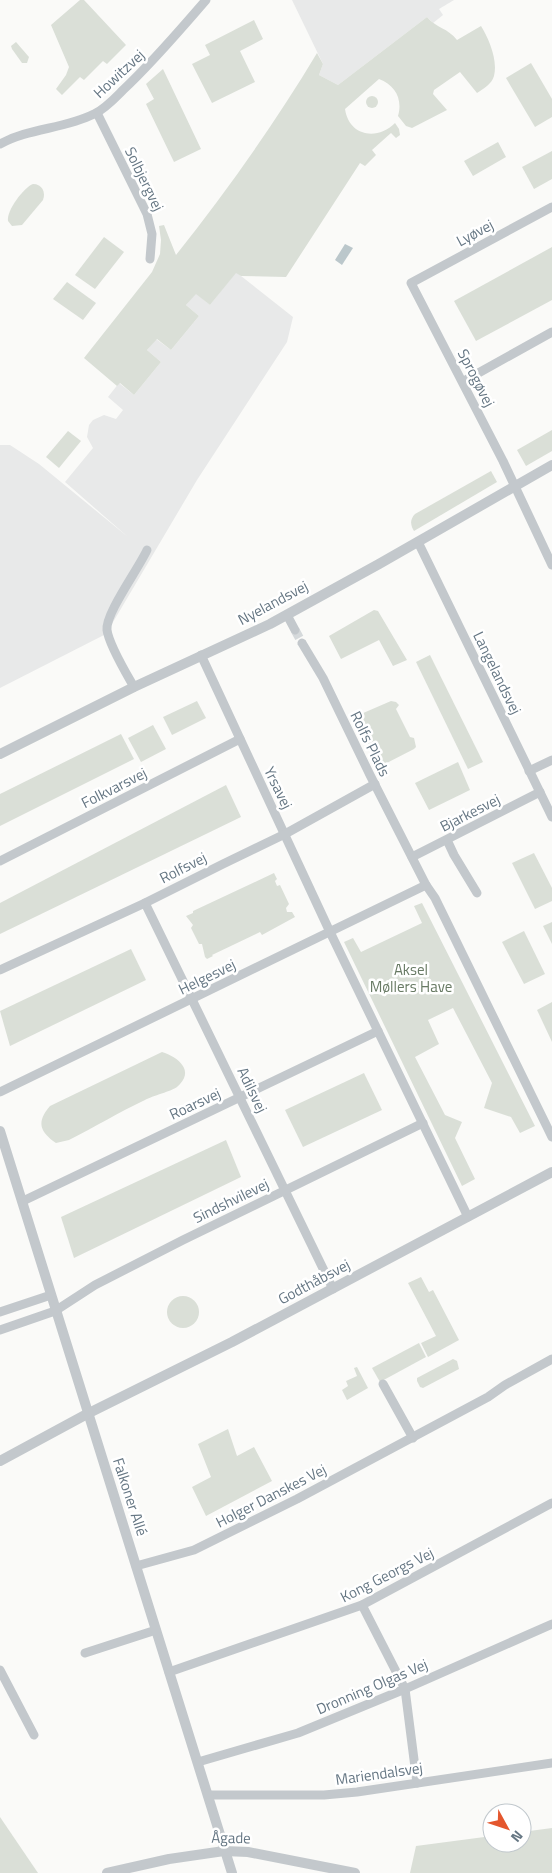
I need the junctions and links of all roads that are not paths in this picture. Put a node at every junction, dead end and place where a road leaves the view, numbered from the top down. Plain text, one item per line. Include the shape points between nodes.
1 (206, 0) edge
2 (97, 113) junction
3 (0, 144) edge
4 (552, 207) edge
5 (150, 259) dead end
6 (411, 283) joint
7 (552, 332) edge
8 (464, 381) junction
9 (552, 465) edge
10 (514, 487) junction
11 (418, 542) junction
12 (147, 550) dead end
13 (552, 564) edge
14 (286, 615) junction
15 (295, 630) tunnel mouth
16 (302, 643) tunnel mouth
17 (201, 655) junction
18 (134, 687) junction
19 (240, 739) junction
20 (0, 754) edge
21 (552, 760) edge
22 (529, 771) junction
23 (375, 784) junction
24 (540, 792) junction
25 (552, 817) edge
26 (285, 834) junction
27 (447, 840) junction
28 (412, 857) junction
29 (0, 861) edge
30 (426, 885) junction
31 (477, 893) dead end
32 (145, 904) junction
33 (330, 932) junction
34 (0, 970) edge
35 (192, 999) junction
36 (378, 1031) junction
37 (0, 1092) edge
38 (240, 1097) junction
39 (423, 1123) junction
40 (0, 1130) edge
41 (552, 1137) edge
42 (552, 1172) edge
43 (285, 1191) junction
44 (23, 1201) junction
45 (468, 1217) junction
46 (334, 1289) junction
47 (51, 1295) junction
48 (55, 1311) junction
49 (0, 1312) edge
50 (0, 1330) edge
51 (552, 1359) edge
52 (384, 1384) dead end
53 (87, 1414) junction
54 (413, 1438) junction
55 (0, 1461) edge
56 (552, 1503) edge
57 (136, 1566) junction
58 (362, 1606) junction
59 (552, 1624) edge
60 (156, 1630) junction
61 (85, 1653) dead end
62 (0, 1670) edge
63 (170, 1672) junction
64 (406, 1689) junction
65 (34, 1735) dead end
66 (198, 1762) junction
67 (552, 1763) edge
68 (417, 1783) junction
69 (208, 1795) junction
70 (224, 1851) junction
71 (107, 1873) edge
72 (232, 1873) edge
73 (355, 1873) edge

1 - 2 street, Howitzvej via 151,63
2 - 3 street, Howitzvej
2 - 5 street, Solbjergvej via 149,220 152,234
4 - 6 street, Lyøvej
6 - 8 street, Sprogøvej
7 - 8 street
8 - 10 street, Sprogøvej
9 - 10 street, Nyelandsvej
10 - 11 street, Nyelandsvej
10 - 13 street, Sprogøvej
11 - 14 street, Nyelandsvej
11 - 22 street, Langelandsvej
12 - 18 street via 114,608 107,630
14 - 15 street
14 - 17 street, Nyelandsvej
16 - 23 street, Rolfs Plads via 323,678
17 - 18 street, Nyelandsvej
17 - 19 street, Yrsavej
18 - 20 street, Nyelandsvej
19 - 26 street, Yrsavej
19 - 29 street, Folkvarsvej
21 - 22 street
22 - 24 street, Langelandsvej
23 - 26 street, Rolfsvej
23 - 28 street, Rolfs Plads
24 - 25 street, Langelandsvej
24 - 27 street, Bjarkesvej
26 - 32 street, Rolfsvej
26 - 33 street, Yrsavej
27 - 28 street, Bjarkesvej
27 - 31 street
28 - 30 street
30 - 33 street, Helgesvej
30 - 41 street
32 - 34 street, Rolfsvej
32 - 35 street, Adilsvej
33 - 35 street, Helgesvej
33 - 36 street
35 - 37 street, Helgesvej
35 - 38 street, Adilsvej
36 - 38 street, Roarsvej
36 - 39 street
38 - 43 street, Adilsvej
38 - 44 street, Roarsvej
39 - 43 street, Sindshvilevej
39 - 45 street
40 - 44 street, Falkoner Allé
42 - 45 street, Godthåbsvej
43 - 46 street, Adilsvej
43 - 48 street, Sindshvilevej via 95,1285
44 - 47 street, Falkoner Allé
45 - 46 street, Godthåbsvej
46 - 53 street, Godthåbsvej
47 - 48 street, Falkoner Allé
47 - 49 street
48 - 50 street, Sindshvilevej
48 - 53 street, Falkoner Allé
51 - 54 street, Holger Danskes Vej
52 - 54 street
53 - 55 street, Godthåbsvej
53 - 57 street, Falkoner Allé
54 - 57 street, Holger Danskes Vej via 194,1550
56 - 58 street, Kong Georgs Vej
57 - 60 street, Falkoner Allé
58 - 63 street, Kong Georgs Vej
58 - 64 street
59 - 64 street, Dronning Olgas Vej
60 - 61 street
60 - 63 street, Falkoner Allé
62 - 65 street
63 - 66 street, Falkoner Allé
64 - 66 street, Dronning Olgas Vej via 298,1733
64 - 68 street
66 - 69 street, Falkoner Allé
67 - 68 street, Mariendalsvej
68 - 69 street, Mariendalsvej via 324,1795
69 - 70 street, Falkoner Allé
70 - 71 street, Ågade
70 - 72 street, Falkoner Allé
70 - 73 street, Ågade via 248,1852

